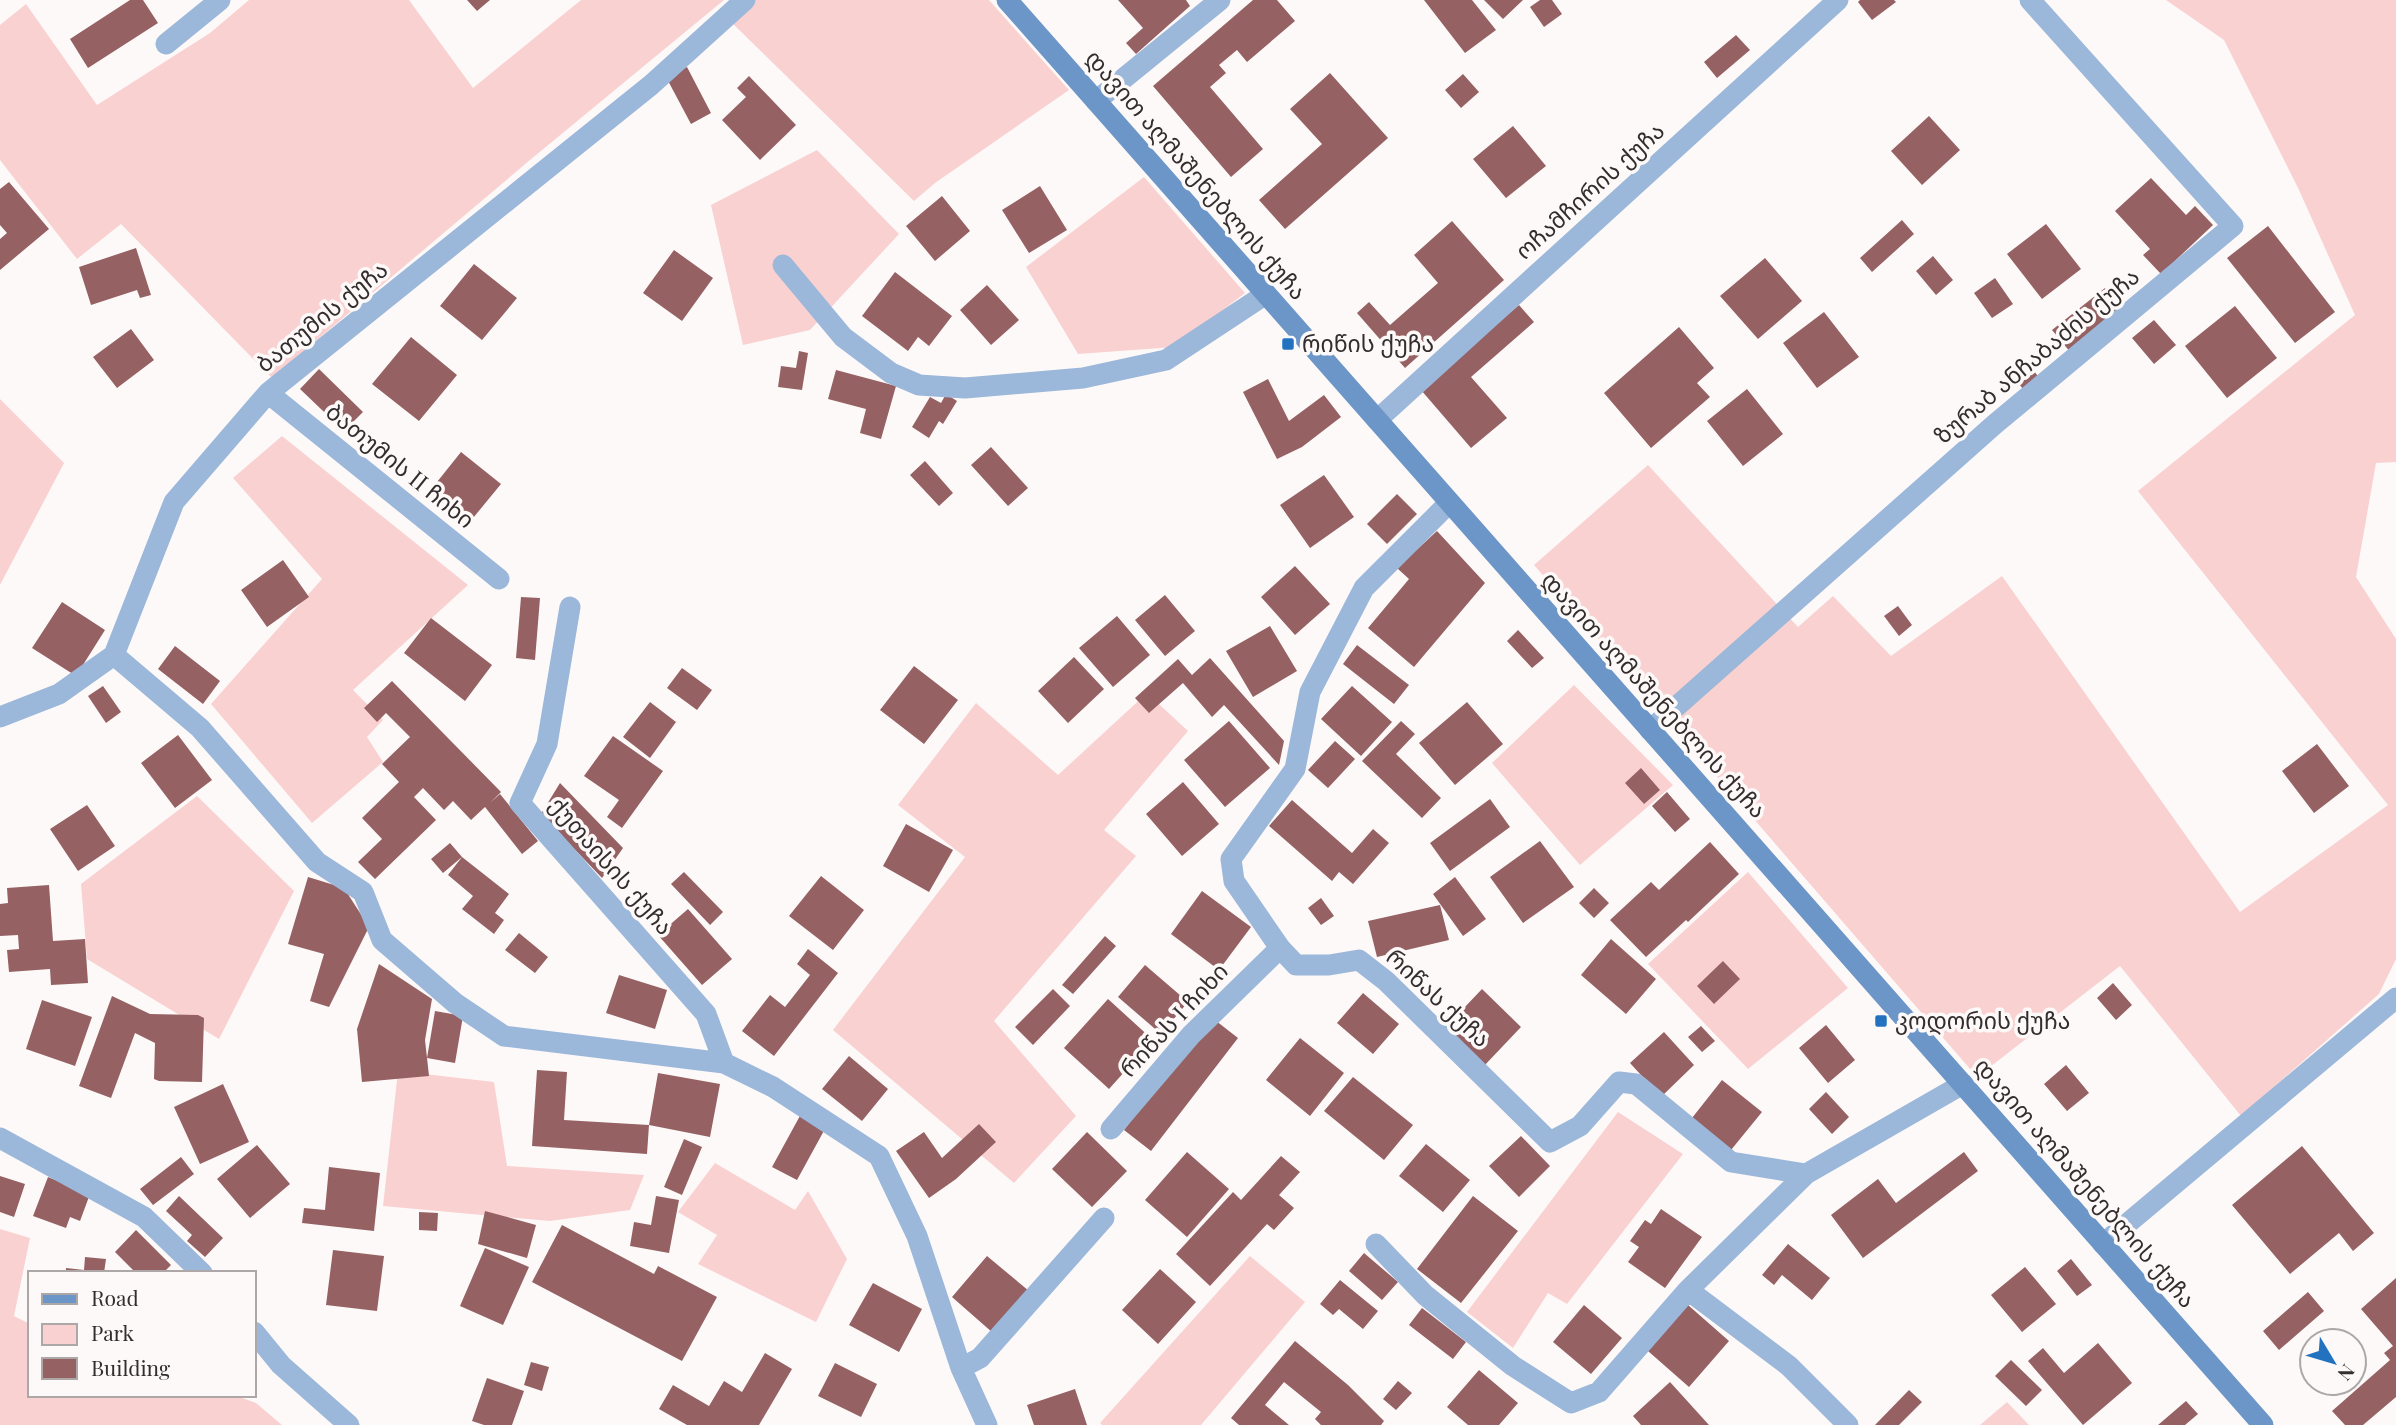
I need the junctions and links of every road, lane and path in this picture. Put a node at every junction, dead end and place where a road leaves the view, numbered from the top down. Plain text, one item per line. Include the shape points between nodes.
1 (220, 0) edge
2 (745, 0) edge
3 (1007, 0) edge
4 (1220, 0) edge
5 (1838, 0) edge
6 (2030, 0) edge
7 (166, 44) dead end
8 (1096, 102) junction
9 (783, 265) dead end
10 (1266, 294) junction
11 (268, 393) junction
12 (1377, 420) junction
13 (1449, 503) junction
14 (499, 579) dead end
15 (570, 607) dead end
16 (114, 655) junction
17 (0, 717) edge
18 (1650, 730) junction
19 (1280, 948) junction
20 (2396, 998) edge
21 (724, 1063) junction
22 (1963, 1084) junction
23 (1111, 1129) dead end
24 (0, 1138) edge
25 (1806, 1174) junction
26 (1104, 1218) dead end
27 (1376, 1244) dead end
28 (2103, 1244) junction
29 (200, 1271) edge
30 (1688, 1290) junction
31 (256, 1335) edge
32 (961, 1368) junction
33 (349, 1425) edge
34 (987, 1425) edge
35 (1848, 1425) edge
36 (2263, 1425) edge

1 - 7 street
2 - 11 street, ბათუმის ქუჩა via 651,85
3 - 8 street, დავით აღმაშენებლის ქუჩა
4 - 8 street
5 - 12 street, ოჩამჩირის ქუჩა
6 - 18 street, ზურაბ ანჩაბაძის ქუჩა via 2233,226 1995,424
8 - 10 street, დავით აღმაშენებლის ქუჩა
9 - 10 street via 843,337 891,373 919,385 965,388 1083,378 1166,360
10 - 12 street, დავით აღმაშენებლის ქუჩა
11 - 14 street, ბათუმის II ჩიხი
11 - 16 street, ბათუმის ქუჩა via 174,502
12 - 13 street, დავით აღმაშენებლის ქუჩა
13 - 18 street, დავით აღმაშენებლის ქუჩა
13 - 19 street, რიწას ქუჩა via 1364,587 1310,692 1295,769 1231,859 1234,881
15 - 21 street, ქუთაისის ქუჩა via 547,744 520,803 706,1014
16 - 17 street via 59,694
16 - 21 street via 200,728 317,862 362,892 382,940 455,1003 504,1036
18 - 22 street, დავით აღმაშენებლის ქუჩა
19 - 23 street, რიწას I ჩიხი via 1191,1035
19 - 25 street, რიწას ქუჩა via 1296,965 1359,960 1550,1142 1580,1126 1619,1082 1636,1084 1731,1162
20 - 28 street
21 - 32 street via 774,1087 879,1156 917,1236
22 - 25 street
22 - 28 street, დავით აღმაშენებლის ქუჩა
24 - 29 street via 145,1217
25 - 30 street
26 - 32 street via 980,1358
27 - 30 street via 1425,1295 1513,1366 1571,1403 1599,1392
28 - 36 street, დავით აღმაშენებლის ქუჩა
30 - 35 street via 1790,1366
31 - 33 street via 281,1366
32 - 34 street

